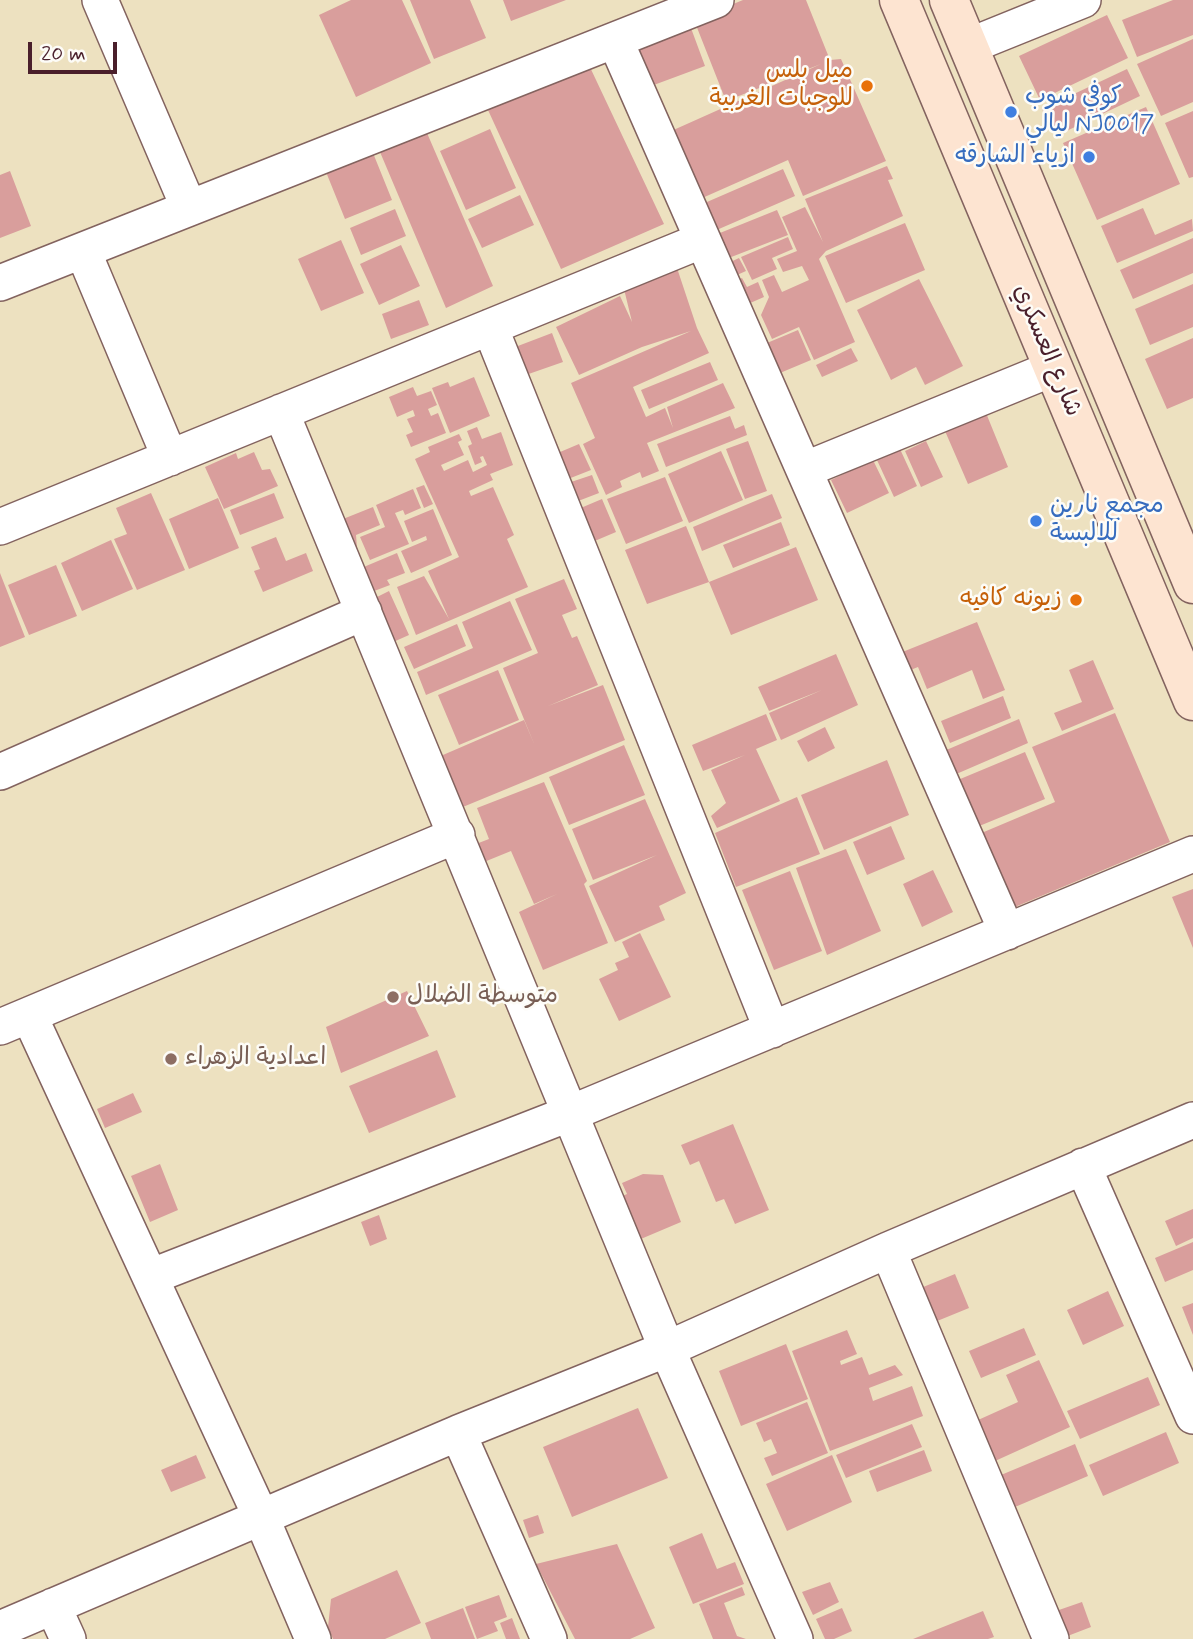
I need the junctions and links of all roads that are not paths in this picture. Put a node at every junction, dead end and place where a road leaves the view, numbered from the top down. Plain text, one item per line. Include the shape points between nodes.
1 (100, 0) edge
2 (716, 0) edge
3 (899, 0) edge
4 (949, 0) edge
5 (1083, 0) edge
6 (615, 40) junction
7 (969, 46) junction
8 (190, 208) junction
9 (1040, 218) junction
10 (998, 234) junction
11 (703, 240) junction
12 (83, 250) junction
13 (0, 283) edge
14 (1071, 291) junction
15 (1027, 304) junction
16 (490, 327) junction
17 (1054, 369) junction
18 (281, 412) junction
19 (170, 458) junction
20 (804, 470) junction
21 (0, 527) edge
22 (1193, 584) edge
23 (364, 612) junction
24 (1193, 701) edge
25 (0, 772) edge
26 (457, 835) junction
27 (1193, 854) edge
28 (1007, 932) junction
29 (15, 1021) edge
30 (772, 1030) junction
31 (571, 1113) junction
32 (1193, 1120) edge
33 (1083, 1166) junction
34 (888, 1250) junction
35 (150, 1277) junction
36 (667, 1349) junction
37 (1193, 1416) edge
38 (458, 1433) junction
39 (261, 1517) junction
40 (53, 1606) junction
41 (0, 1629) edge
42 (68, 1639) edge
43 (313, 1639) edge
44 (548, 1639) edge
45 (795, 1639) edge
46 (1051, 1639) edge

1 - 8 street
2 - 6 street
3 - 10 main road, شارع العسكري
4 - 7 main road, شارع العسكري
5 - 7 street
6 - 8 street
6 - 11 street
7 - 9 main road, شارع العسكري
8 - 12 street
9 - 10 main road via 1018,236
9 - 14 main road, شارع العسكري
10 - 15 main road, شارع العسكري
11 - 16 street
11 - 20 street
12 - 13 street
12 - 19 street
14 - 15 main road via 1039,290
14 - 22 main road, شارع العسكري
15 - 17 main road, شارع العسكري
16 - 18 street
16 - 30 street
17 - 20 street
17 - 24 main road, شارع العسكري
18 - 19 street
18 - 23 street
19 - 21 street
20 - 28 street
23 - 25 street
23 - 26 street
26 - 29 street
26 - 31 street
27 - 28 street
28 - 30 street
29 - 35 street
30 - 31 street
31 - 35 street
31 - 36 street
32 - 33 street
33 - 34 street
33 - 37 street
34 - 36 street
34 - 46 street
35 - 39 street
36 - 38 street
36 - 45 street
38 - 39 street
38 - 44 street
39 - 40 street
39 - 43 street
40 - 41 street
40 - 42 street

